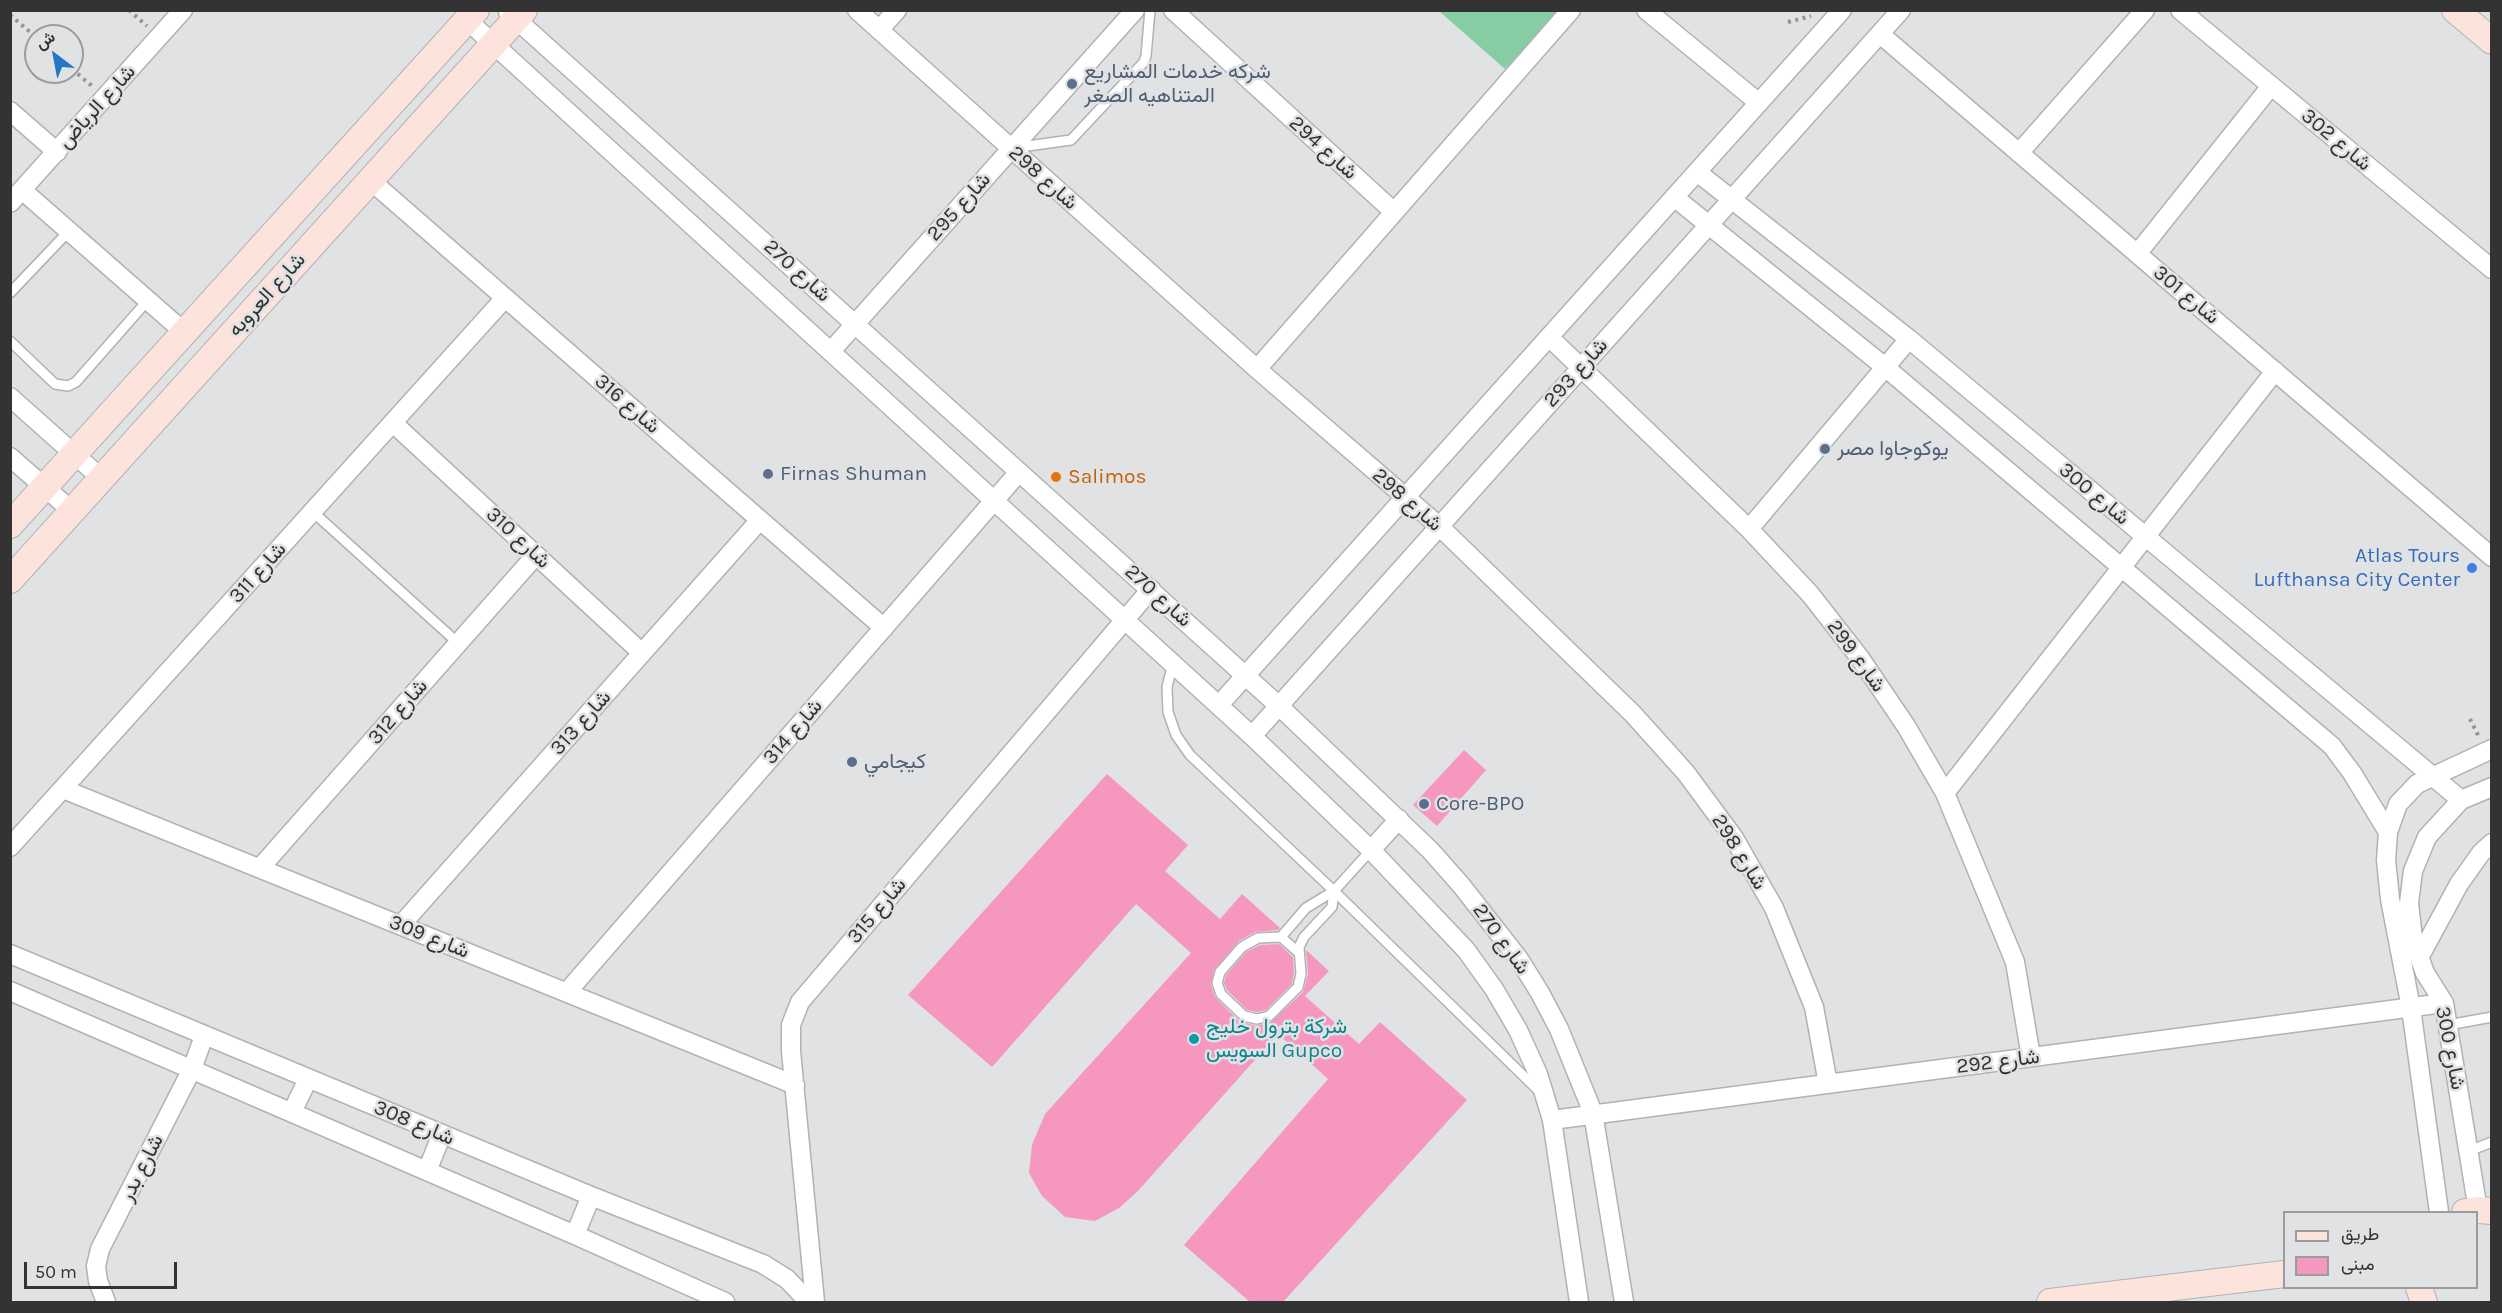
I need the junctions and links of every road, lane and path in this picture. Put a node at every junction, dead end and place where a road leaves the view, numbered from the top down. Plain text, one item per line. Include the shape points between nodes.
1 (183, 10) edge
2 (857, 10) edge
3 (897, 10) edge
4 (1135, 10) edge
5 (1150, 10) edge
6 (1173, 10) edge
7 (1570, 10) edge
8 (1646, 10) edge
9 (1842, 10) edge
10 (1901, 10) edge
11 (2145, 10) edge
12 (2180, 10) edge
13 (2455, 10) edge
14 (516, 13) edge
15 (10, 15) edge
16 (471, 15) edge
17 (24, 27) edge
18 (879, 30) junction
19 (1880, 34) junction
20 (2492, 41) edge
21 (494, 45) junction
22 (84, 80) edge
23 (2271, 86) junction
24 (104, 98) junction
25 (1759, 103) junction
26 (10, 111) edge
27 (1011, 148) junction
28 (57, 152) junction
29 (2019, 153) junction
30 (1697, 172) junction
31 (370, 180) junction
32 (16, 197) edge
33 (1674, 197) junction
34 (1731, 200) junction
35 (1394, 212) junction
36 (1708, 226) junction
37 (69, 231) junction
38 (2137, 254) junction
39 (2492, 269) edge
40 (10, 293) edge
41 (505, 298) junction
42 (148, 300) junction
43 (855, 324) junction
44 (184, 332) junction
45 (1549, 337) junction
46 (1909, 339) junction
47 (10, 341) edge
48 (831, 351) junction
49 (1885, 367) junction
50 (1581, 368) junction
51 (1257, 369) junction
52 (2275, 371) junction
53 (10, 398) edge
54 (393, 423) junction
55 (75, 454) junction
56 (10, 456) edge
57 (1019, 472) junction
58 (101, 478) junction
59 (45, 487) junction
60 (1405, 498) junction
61 (995, 500) junction
62 (72, 511) junction
63 (313, 512) junction
64 (760, 520) junction
65 (10, 525) edge
66 (1439, 526) junction
67 (1749, 529) junction
68 (2145, 538) junction
69 (536, 555) junction
70 (2492, 556) edge
71 (2122, 568) junction
72 (10, 580) edge
73 (1151, 589) junction
74 (1125, 618) junction
75 (884, 628) junction
76 (458, 643) junction
77 (642, 653) junction
78 (1173, 663) junction
79 (1245, 675) junction
80 (1218, 705) junction
81 (1279, 706) junction
82 (1252, 736) junction
83 (2492, 749) edge
84 (2431, 776) junction
85 (2492, 787) edge
86 (63, 789) junction
87 (1945, 794) junction
88 (2461, 800) junction
89 (1399, 819) junction
90 (2388, 832) junction
91 (2492, 843) edge
92 (10, 847) edge
93 (1371, 850) junction
94 (260, 868) junction
95 (1334, 891) junction
96 (401, 925) junction
97 (1281, 937) junction
98 (1298, 952) junction
99 (10, 954) edge
100 (2420, 956) junction
101 (10, 991) edge
102 (567, 992) junction
103 (2444, 1003) junction
104 (2411, 1008) junction
105 (2492, 1017) edge
106 (2448, 1025) junction
107 (204, 1035) junction
108 (2031, 1057) junction
109 (192, 1069) junction
110 (309, 1079) junction
111 (1828, 1084) junction
112 (795, 1085) junction
113 (1545, 1096) junction
114 (292, 1112) junction
115 (1593, 1113) junction
116 (1552, 1120) junction
117 (442, 1134) junction
118 (2492, 1142) edge
119 (2469, 1152) junction
120 (427, 1171) junction
121 (591, 1196) junction
122 (2482, 1210) edge
123 (2439, 1211) edge
124 (575, 1235) junction
125 (2283, 1274) edge
126 (106, 1302) edge
127 (725, 1302) edge
128 (809, 1302) edge
129 (815, 1302) edge
130 (1579, 1302) edge
131 (1624, 1302) edge
132 (2050, 1302) edge

1 - 24 street, شارع الرياض
2 - 18 street, شارع 298
3 - 18 street
4 - 27 street, شارع 295
5 - 27 lane via 1144,62 1071,140
6 - 35 street, شارع 294
7 - 35 street
8 - 25 street
9 - 25 street
10 - 19 street, شارع 293
11 - 29 street
12 - 23 street, شارع 302
13 - 20 street
14 - 21 street, شارع العروبه
14 - 43 street, شارع 270
15 - 17 path
16 - 21 street, شارع 270
16 - 44 street, شارع العروبه
18 - 27 street, شارع 298
19 - 29 street, شارع 301
19 - 34 street, شارع 293
21 - 31 street, شارع العروبه
21 - 48 street, شارع 270
22 - 24 path
23 - 38 street
23 - 39 street, شارع 302
24 - 28 street, شارع الرياض
25 - 30 street
26 - 28 street
27 - 43 street, شارع 295
27 - 51 street, شارع 298
28 - 32 street, شارع الرياض
29 - 38 street, شارع 301
30 - 33 street
30 - 34 street, شارع 300
31 - 41 street, شارع 316
31 - 58 street, شارع العروبه
32 - 37 street
33 - 36 street, شارع 300
33 - 45 street
34 - 36 street, شارع 293
34 - 46 street, شارع 300
35 - 51 street
36 - 49 street, شارع 300
36 - 50 street, شارع 293
37 - 40 lane
37 - 42 street
38 - 52 street, شارع 301
41 - 54 street, شارع 311
41 - 64 street, شارع 316
42 - 44 street
42 - 47 lane via 76,382 68,386 55,384
43 - 48 street, شارع 295
43 - 57 street, شارع 270
44 - 55 street, شارع العروبه
45 - 50 street, شارع 299
45 - 60 street
46 - 49 street
46 - 68 street, شارع 300
48 - 61 street, شارع 270
49 - 67 street
49 - 71 street, شارع 300
50 - 66 street, شارع 293
50 - 67 street, شارع 299
51 - 60 street, شارع 298
52 - 68 street
52 - 70 street, شارع 301
53 - 55 street
54 - 63 street, شارع 311
54 - 69 street, شارع 310
55 - 58 street
55 - 59 street, شارع العروبه
56 - 59 street
57 - 61 street, شارع 314
57 - 73 street, شارع 270
58 - 62 street, شارع العروبه
59 - 62 street
59 - 65 street, شارع العروبه
60 - 66 street, شارع 298
60 - 79 street
61 - 74 street, شارع 270
61 - 75 street, شارع 314
62 - 72 street, شارع العروبه
63 - 76 lane
63 - 86 street, شارع 311
64 - 75 street, شارع 316
64 - 77 street, شارع 313
66 - 81 street, شارع 293
66 - 111 street, شارع 298 via 1633,714 1686,773 1734,838 1774,908 1809,995
67 - 87 street, شارع 299 via 1810,594 1860,658
68 - 71 street
68 - 84 street, شارع 300
69 - 76 street, شارع 312
69 - 77 street, شارع 310
71 - 87 street
71 - 90 street, شارع 300 via 2332,746
73 - 74 street, شارع 315
73 - 79 street, شارع 270
74 - 78 street, شارع 270
74 - 112 street, شارع 315 via 800,1002 791,1025
75 - 102 street, شارع 314
76 - 94 street, شارع 312
77 - 96 street, شارع 313
78 - 80 street, شارع 270
78 - 95 lane via 1167,687 1168,704 1176,735 1190,755
79 - 80 street
79 - 81 street, شارع 270
80 - 82 street, شارع 270
81 - 82 street, شارع 293
81 - 89 street, شارع 270
82 - 93 street, شارع 270
83 - 84 street
84 - 88 street
84 - 90 street, شارع 300 via 2398,804
85 - 88 street
86 - 92 street, شارع 311
86 - 94 street, شارع 309
87 - 108 street, شارع 299 via 2015,962
88 - 100 street, شارع 300 via 2427,837 2413,871 2409,903 2413,939
89 - 93 street
89 - 115 street, شارع 270 via 1461,885 1519,959 1558,1029
90 - 104 street, شارع 300 via 2390,898
91 - 100 street via 2459,884
93 - 95 lane
93 - 113 street, شارع 270 via 1466,950 1494,989 1518,1030
94 - 96 street, شارع 309
95 - 97 lane via 1306,908
95 - 98 lane via 1332,907 1304,938
95 - 113 lane
96 - 102 street, شارع 309
97 - 98 lane
97 - 98 lane via 1247,943 1220,972 1217,983 1221,994 1244,1016 1269,1016 1298,987
99 - 107 street, شارع 308
100 - 103 street, شارع 300 via 2425,973
101 - 109 street, شارع 308
102 - 112 street, شارع 309
103 - 104 street, شارع 292
103 - 106 street, شارع 300
104 - 108 street, شارع 292
104 - 123 street, شارع 300
105 - 106 lane
106 - 119 street, شارع 300
107 - 109 street, شارع بدر
107 - 110 street, شارع 308
108 - 111 street, شارع 292
109 - 114 street, شارع 308
109 - 126 street, شارع بدر via 100,1249 96,1266
110 - 114 street
110 - 117 street, شارع 308
111 - 115 street, شارع 292
112 - 129 street, شارع 315
113 - 116 street, شارع 270
114 - 120 street, شارع 308
115 - 116 street, شارع 292
115 - 131 street, شارع 270
116 - 130 street, شارع 270
117 - 120 street
117 - 121 street, شارع 308
118 - 119 lane
119 - 122 street, شارع 300
120 - 124 street, شارع 308
121 - 124 street
121 - 128 street, شارع 308 via 763,1264 787,1279
124 - 127 street, شارع 308
125 - 132 street

